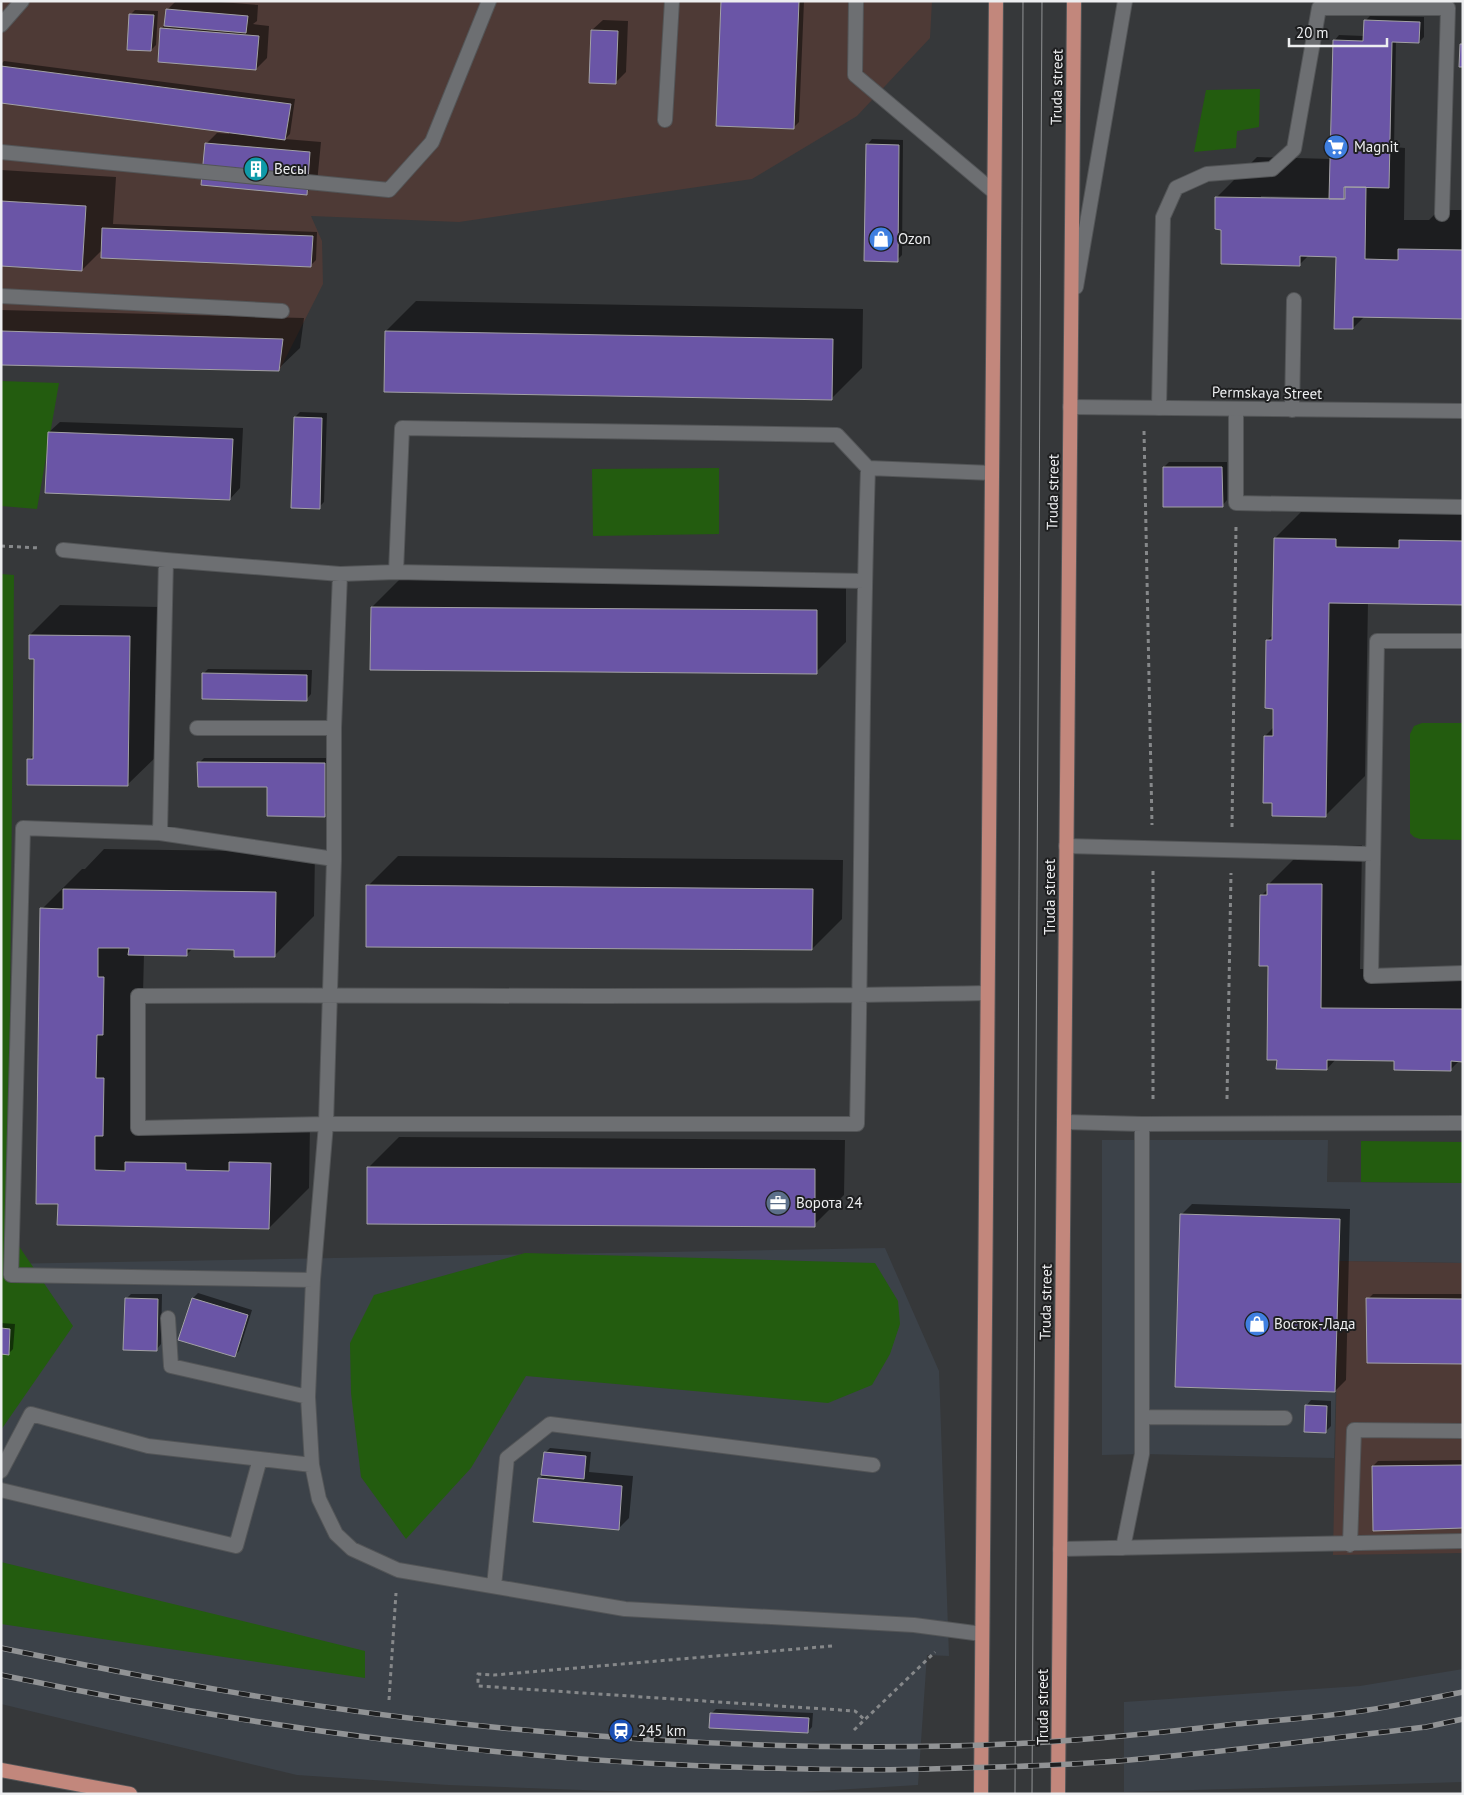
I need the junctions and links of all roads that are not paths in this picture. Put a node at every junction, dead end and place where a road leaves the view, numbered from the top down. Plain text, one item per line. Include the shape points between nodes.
1 (22, 1) edge
2 (489, 1) edge
3 (672, 1) edge
4 (856, 1) edge
5 (996, 1) edge
6 (1074, 1) edge
7 (1125, 1) edge
8 (1, 25) edge
9 (665, 120) dead end
10 (1, 152) edge
11 (994, 192) junction
12 (1442, 214) dead end
13 (1, 296) edge
14 (1294, 300) dead end
15 (282, 311) dead end
16 (1071, 315) junction
17 (1070, 407) junction
18 (1159, 408) junction
19 (1236, 409) junction
20 (1292, 410) junction
21 (1463, 411) edge
22 (868, 468) junction
23 (992, 472) junction
24 (1463, 506) edge
25 (63, 550) road end
26 (166, 560) junction
27 (396, 572) junction
28 (340, 574) junction
29 (864, 581) junction
30 (1463, 641) edge
31 (197, 728) dead end
32 (334, 728) junction
33 (160, 833) junction
34 (1066, 846) junction
35 (1373, 854) junction
36 (334, 860) junction
37 (1463, 973) edge
38 (987, 993) junction
39 (329, 995) junction
40 (860, 996) junction
41 (1064, 1122) junction
42 (1463, 1123) edge
43 (326, 1124) junction
44 (1147, 1124) junction
45 (313, 1280) junction
46 (168, 1318) dead end
47 (308, 1397) junction
48 (1142, 1417) junction
49 (1285, 1418) dead end
50 (1463, 1431) edge
51 (260, 1458) junction
52 (312, 1465) junction
53 (873, 1465) dead end
54 (1, 1470) edge
55 (1, 1490) edge
56 (1463, 1541) edge
57 (1350, 1545) junction
58 (1123, 1548) junction
59 (1060, 1549) junction
60 (494, 1586) junction
61 (982, 1634) junction
62 (1, 1770) edge
63 (130, 1794) edge
64 (981, 1794) edge
65 (1058, 1794) edge

1 - 8 street
2 - 10 street via 432,142 389,190
3 - 9 street
4 - 11 street via 855,74
5 - 11 main road
6 - 16 main road, Truda street
7 - 16 street
11 - 23 main road
12 - 18 street via 1448,8 1319,8 1294,149 1272,169 1207,174 1176,188 1162,217
13 - 15 street
14 - 20 street
16 - 17 main road, Truda street
17 - 18 street, Permskaya Street
17 - 34 main road, Truda street
18 - 19 street, Permskaya Street
19 - 20 street, Permskaya Street
19 - 24 street via 1236,502
20 - 21 street, Permskaya Street
22 - 23 street
22 - 27 street via 837,435 402,428
22 - 29 street
23 - 38 main road
25 - 26 street
26 - 28 street
26 - 33 street
27 - 28 street
27 - 29 street
28 - 32 street
29 - 40 street
30 - 35 street via 1377,641
31 - 32 street
32 - 36 street
33 - 36 street
33 - 45 street via 23,828 11,1274
34 - 35 street
34 - 41 main road, Truda street
35 - 37 street via 1371,976
36 - 39 street
38 - 40 street
38 - 61 main road
39 - 40 street
39 - 43 street
39 - 43 street via 138,996 138,1128
40 - 43 street via 857,1124
41 - 44 street
41 - 59 main road, Truda street
42 - 44 street
43 - 45 street
44 - 48 street
45 - 47 street
46 - 47 street via 170,1366
47 - 52 street
48 - 49 street
48 - 58 street via 1142,1454
50 - 57 street via 1354,1430
51 - 52 street
51 - 54 street via 148,1446 31,1414
51 - 55 street via 236,1546
52 - 60 street via 319,1499 336,1534 352,1549 398,1570
53 - 60 street via 550,1424 507,1458
56 - 57 street
57 - 58 street
58 - 59 street
59 - 65 main road, Truda street
60 - 61 street via 625,1609 914,1625
61 - 64 main road
62 - 63 main road

